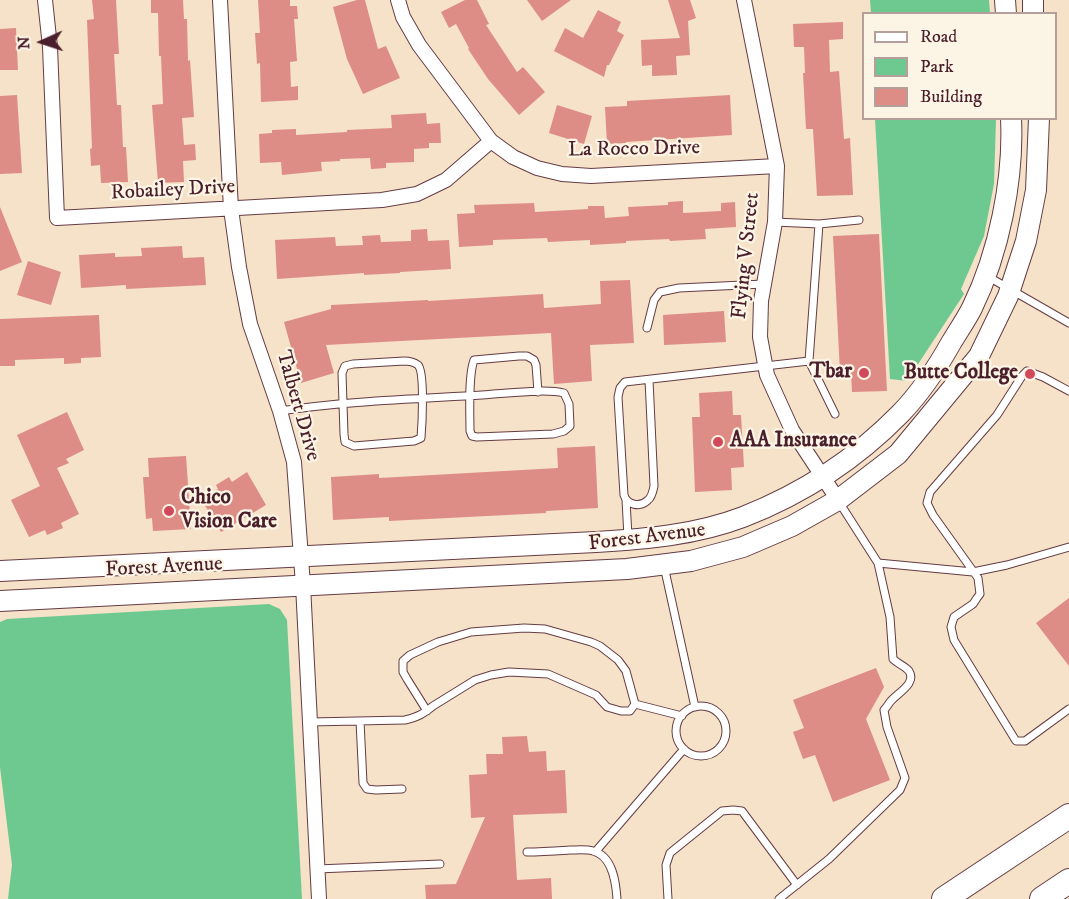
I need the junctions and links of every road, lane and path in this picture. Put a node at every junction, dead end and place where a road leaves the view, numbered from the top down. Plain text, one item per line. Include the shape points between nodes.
1 (45, 0) edge
2 (220, 0) edge
3 (398, 0) edge
4 (744, 0) edge
5 (1011, 120) edge
6 (1039, 120) edge
7 (491, 141) junction
8 (777, 166) junction
9 (231, 209) junction
10 (858, 220) dead end
11 (775, 222) junction
12 (819, 224) junction
13 (985, 275) junction
14 (764, 284) junction
15 (1011, 289) junction
16 (1069, 323) edge
17 (647, 328) dead end
18 (808, 361) junction
19 (765, 367) junction
20 (649, 380) junction
21 (1069, 391) edge
22 (538, 392) junction
23 (470, 396) junction
24 (422, 399) junction
25 (343, 404) junction
26 (280, 411) junction
27 (835, 414) dead end
28 (822, 477) junction
29 (838, 500) junction
30 (626, 501) junction
31 (629, 540) junction
32 (1069, 547) edge
33 (301, 556) junction
34 (878, 563) junction
35 (664, 564) junction
36 (0, 571) edge
37 (973, 572) junction
38 (303, 585) junction
39 (0, 602) edge
40 (635, 705) junction
41 (695, 707) junction
42 (1069, 709) edge
43 (426, 711) junction
44 (682, 716) junction
45 (360, 721) junction
46 (310, 722) junction
47 (684, 749) junction
48 (402, 789) dead end
49 (1069, 807) edge
50 (1069, 816) edge
51 (596, 851) junction
52 (527, 852) dead end
53 (1009, 856) junction
54 (440, 864) dead end
55 (317, 868) junction
56 (1069, 881) edge
57 (797, 885) junction
58 (319, 899) edge
59 (616, 899) edge
60 (668, 899) edge
61 (779, 899) edge
62 (944, 899) edge
63 (1042, 899) edge

1 - 9 street, Robailey Drive via 57,218
2 - 9 street, Talbert Drive
3 - 7 street, La Rocco Drive via 419,45
4 - 8 street, Flying V Street
5 - 13 street, Forest Avenue via 1009,184 996,247
6 - 15 street, Forest Avenue via 1036,190
7 - 8 street, La Rocco Drive via 513,158 562,174 591,176
7 - 9 street, Robailey Drive via 446,180 417,194 382,200
8 - 11 street, Flying V Street
9 - 26 street, Talbert Drive via 250,324
10 - 12 lane
11 - 12 lane
11 - 14 street, Flying V Street
12 - 18 lane
13 - 15 lane
13 - 28 street, Forest Avenue via 972,308 934,372 902,412
14 - 17 lane via 660,292
14 - 19 street, Flying V Street via 760,337
15 - 16 lane
15 - 29 street, Forest Avenue via 972,365 898,454
18 - 19 lane
18 - 27 lane
19 - 20 lane
19 - 28 street, Flying V Street via 792,430
20 - 30 lane via 654,486 644,503
20 - 30 lane via 625,382 618,397
21 - 37 lane via 1027,371 997,415 930,492 927,503 933,515
22 - 23 lane
22 - 23 lane via 534,360 519,356 474,360
22 - 23 lane via 564,393 570,404 570,426 564,431 472,436
23 - 24 lane
24 - 25 lane
24 - 25 lane via 418,365 410,361 373,363 345,366
24 - 25 lane via 421,438 354,446 345,442
25 - 26 lane
26 - 33 street, Talbert Drive via 294,462
28 - 29 street, Flying V Street
28 - 31 street, Forest Avenue via 742,517 694,531
29 - 34 lane
29 - 35 street, Forest Avenue via 743,547
30 - 31 lane
31 - 33 street, Forest Avenue
32 - 37 lane
33 - 36 street, Forest Avenue
33 - 38 street, Talbert Drive
34 - 37 lane
34 - 57 lane via 890,617 893,659 906,667 911,680 884,710 905,778 900,790
35 - 38 street, Forest Avenue
35 - 41 lane
37 - 42 lane via 980,594 954,617 954,640 1016,741 1025,741
38 - 39 street, Forest Avenue
38 - 46 street, Talbert Drive
40 - 43 lane via 630,711 621,711 548,674 510,672 475,680
40 - 43 lane via 626,671 600,646 545,629 524,628 471,632 410,655 403,661 403,672
40 - 44 lane
41 - 44 lane
41 - 47 lane via 718,713 726,728 725,736 711,754 695,755
43 - 45 lane via 420,717 405,720
44 - 47 lane via 676,731
45 - 46 lane
45 - 48 lane via 363,783 367,789
46 - 55 street, Talbert Drive
47 - 51 lane
49 - 53 highway
50 - 53 highway
51 - 52 lane
51 - 59 lane via 615,879
53 - 62 highway
54 - 55 lane
55 - 58 street, Talbert Drive
56 - 63 highway
57 - 60 lane via 742,811 722,811 670,853 666,866
57 - 61 lane

